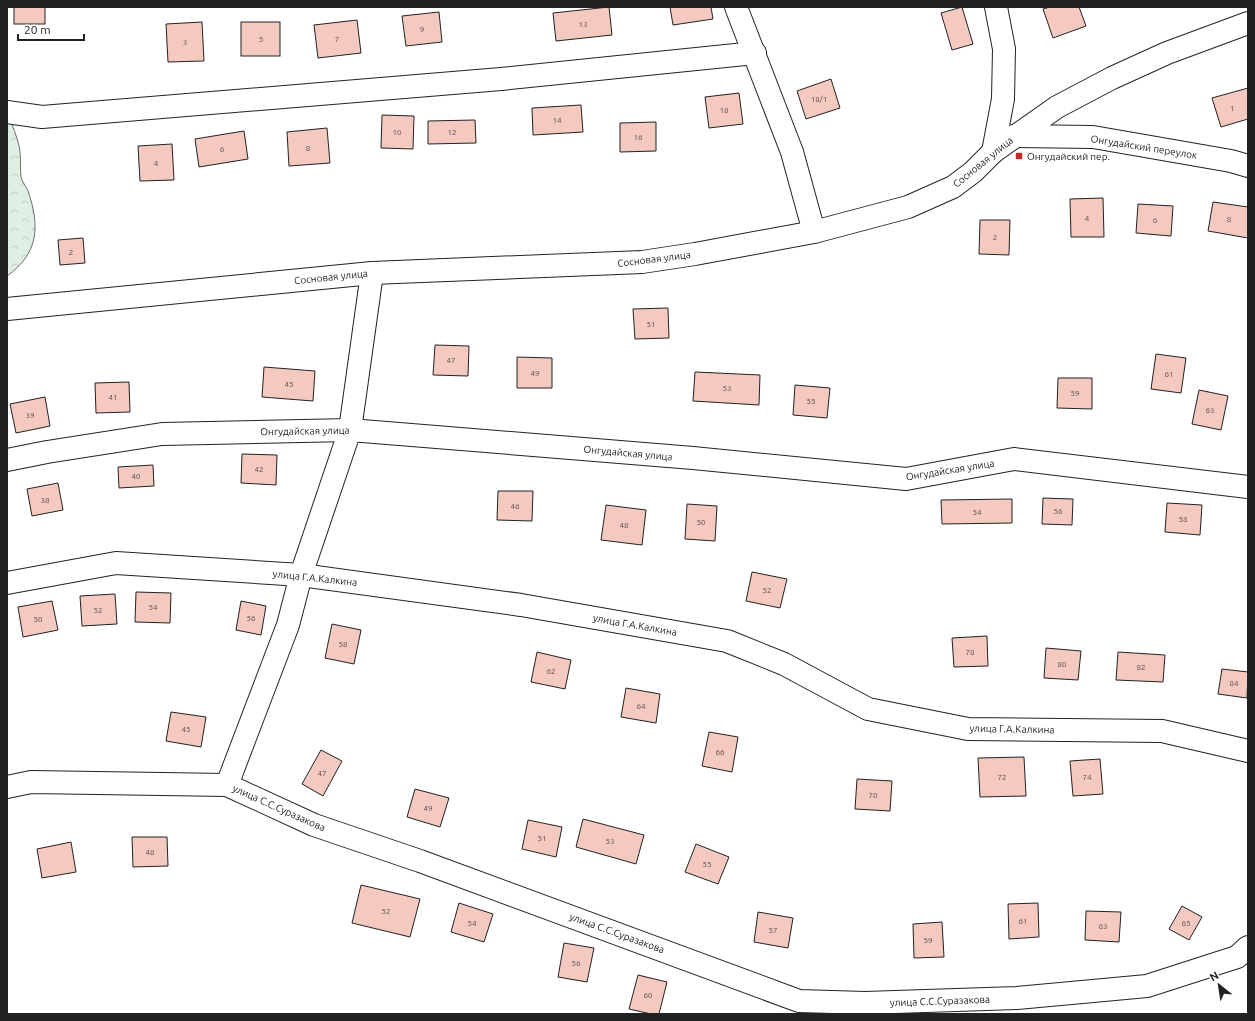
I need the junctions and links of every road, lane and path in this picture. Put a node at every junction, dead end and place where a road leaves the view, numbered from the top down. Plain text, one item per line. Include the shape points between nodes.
1 (736, 7) edge
2 (996, 7) edge
3 (1248, 23) edge
4 (755, 53) junction
5 (7, 112) edge
6 (1014, 136) junction
7 (992, 152) junction
8 (1248, 166) edge
9 (814, 232) junction
10 (372, 273) junction
11 (7, 309) edge
12 (350, 430) junction
13 (7, 460) edge
14 (1248, 487) edge
15 (301, 575) junction
16 (7, 583) edge
17 (1248, 751) edge
18 (227, 785) junction
19 (7, 787) edge
20 (1242, 952) edge

1 - 4 street
2 - 7 street via 1004,49 1003,99
3 - 6 street, Сосновая улица via 1167,53 1112,78 1057,107
4 - 5 street via 502,79 42,117
4 - 9 street via 792,152
6 - 7 street, Сосновая улица
6 - 8 street, Онгудайский переулок via 1093,138
7 - 9 street, Сосновая улица via 973,172 953,187 908,207
9 - 10 street, Сосновая улица via 642,262
10 - 11 street, Сосновая улица
10 - 12 street
12 - 13 street, Онгудайская улица via 162,434
12 - 14 street, Онгудайская улица via 693,458 906,479 1014,459
12 - 15 street
15 - 16 street, улица Г.А.Калкина via 116,563
15 - 17 street, улица Г.А.Калкина via 521,605 727,641 784,664 868,709 968,729 1162,731
15 - 18 street via 288,625
18 - 19 street, улица С.С.Суразакова via 31,782
18 - 20 street, улица С.С.Суразакова via 314,825 799,1001 865,1004 1017,998 1147,986

